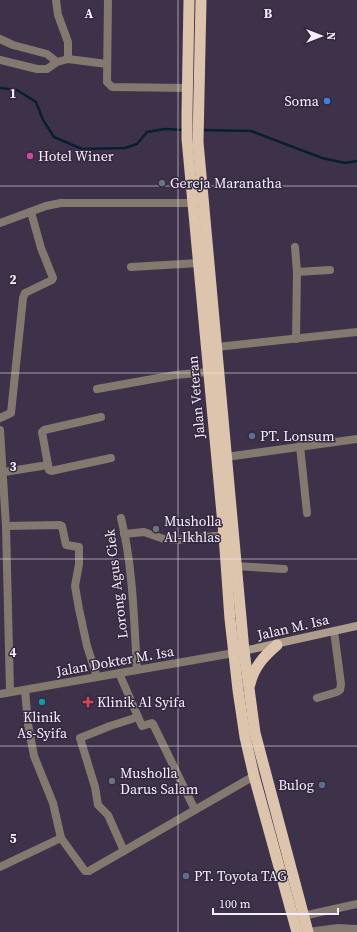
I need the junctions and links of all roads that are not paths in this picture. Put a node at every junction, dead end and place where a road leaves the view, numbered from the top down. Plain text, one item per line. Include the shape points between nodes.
1 (56, 0) edge
2 (108, 0) edge
3 (189, 0) edge
4 (201, 0) edge
5 (0, 39) edge
6 (68, 59) junction
7 (0, 60) edge
8 (57, 62) junction
9 (107, 64) junction
10 (187, 88) junction
11 (199, 88) junction
12 (193, 140) junction
13 (193, 203) junction
14 (31, 212) junction
15 (0, 223) edge
16 (295, 247) dead end
17 (199, 263) junction
18 (131, 267) dead end
19 (330, 270) dead end
20 (297, 272) junction
21 (357, 332) edge
22 (296, 339) junction
23 (217, 347) junction
24 (208, 372) junction
25 (97, 389) dead end
26 (101, 417) dead end
27 (0, 418) edge
28 (0, 430) edge
29 (357, 439) edge
30 (300, 446) junction
31 (226, 457) junction
32 (111, 458) dead end
33 (48, 465) junction
34 (4, 472) junction
35 (307, 513) dead end
36 (121, 518) dead end
37 (6, 526) junction
38 (124, 534) junction
39 (224, 535) junction
40 (4, 552) edge
41 (236, 566) junction
42 (284, 569) dead end
43 (357, 626) edge
44 (334, 631) junction
45 (277, 644) junction
46 (239, 652) junction
47 (137, 670) junction
48 (119, 673) junction
49 (97, 677) junction
50 (249, 688) junction
51 (25, 690) junction
52 (10, 692) junction
53 (0, 694) edge
54 (317, 698) dead end
55 (138, 717) junction
56 (250, 735) junction
57 (254, 776) junction
58 (195, 810) junction
59 (64, 842) junction
60 (124, 850) junction
61 (0, 867) edge
62 (357, 904) edge
63 (303, 916) junction
64 (357, 929) edge
65 (297, 932) edge
66 (308, 932) edge

1 - 6 street via 58,16 68,42
2 - 9 street
3 - 10 highway
4 - 11 highway
5 - 8 street via 47,54
6 - 8 street
6 - 9 street
7 - 8 street via 37,69 50,68
9 - 10 street via 107,82 112,87
10 - 11 highway
10 - 12 highway via 186,114
11 - 12 highway via 199,114
12 - 13 highway, Jalan Veteran
12 - 23 highway, Jalan Veteran
13 - 14 street via 62,203
13 - 17 highway, Jalan Veteran
14 - 15 street
14 - 27 street via 53,278 25,293 23,298 11,413
16 - 20 street
17 - 18 street
17 - 24 highway, Jalan Veteran
19 - 20 street
20 - 22 street
21 - 22 street
22 - 23 street
23 - 31 highway, Jalan Veteran
24 - 25 street via 167,376
24 - 39 highway, Jalan Veteran
26 - 33 street via 43,430
28 - 34 street
29 - 30 street
30 - 31 street
30 - 35 street
31 - 41 highway, Jalan Veteran
32 - 33 street via 51,471
33 - 34 street
34 - 37 street
36 - 38 street, Lorong Agus Ciek
37 - 40 street
37 - 49 street via 60,525 66,545 78,546 77,594 87,646
38 - 39 street via 144,532 164,539 178,540
38 - 47 street, Lorong Agus Ciek via 132,592
39 - 46 highway, Jalan Veteran
40 - 52 street
41 - 42 street
41 - 46 highway, Jalan Veteran
43 - 44 main road, Jalan M. Isa
44 - 45 main road, Jalan M. Isa
44 - 54 street via 340,690
45 - 46 main road, Jalan M. Isa
45 - 50 highway via 259,662
46 - 47 street, Jalan Dokter M. Isa
46 - 50 highway
46 - 56 highway
47 - 48 street, Jalan Dokter M. Isa
48 - 49 street, Jalan Dokter M. Isa
48 - 55 street
49 - 51 street, Jalan Dokter M. Isa
50 - 56 highway
51 - 52 street, Jalan Dokter M. Isa
51 - 59 street via 34,756 53,803
52 - 53 street, Jalan Dokter M. Isa
55 - 58 street via 142,726 153,724
55 - 60 street via 80,738 98,805 108,815
56 - 57 highway
56 - 63 highway
57 - 58 street
57 - 65 highway
58 - 60 street
59 - 60 street via 85,871
59 - 61 street
62 - 63 street
63 - 66 highway
64 - 66 street via 338,928

